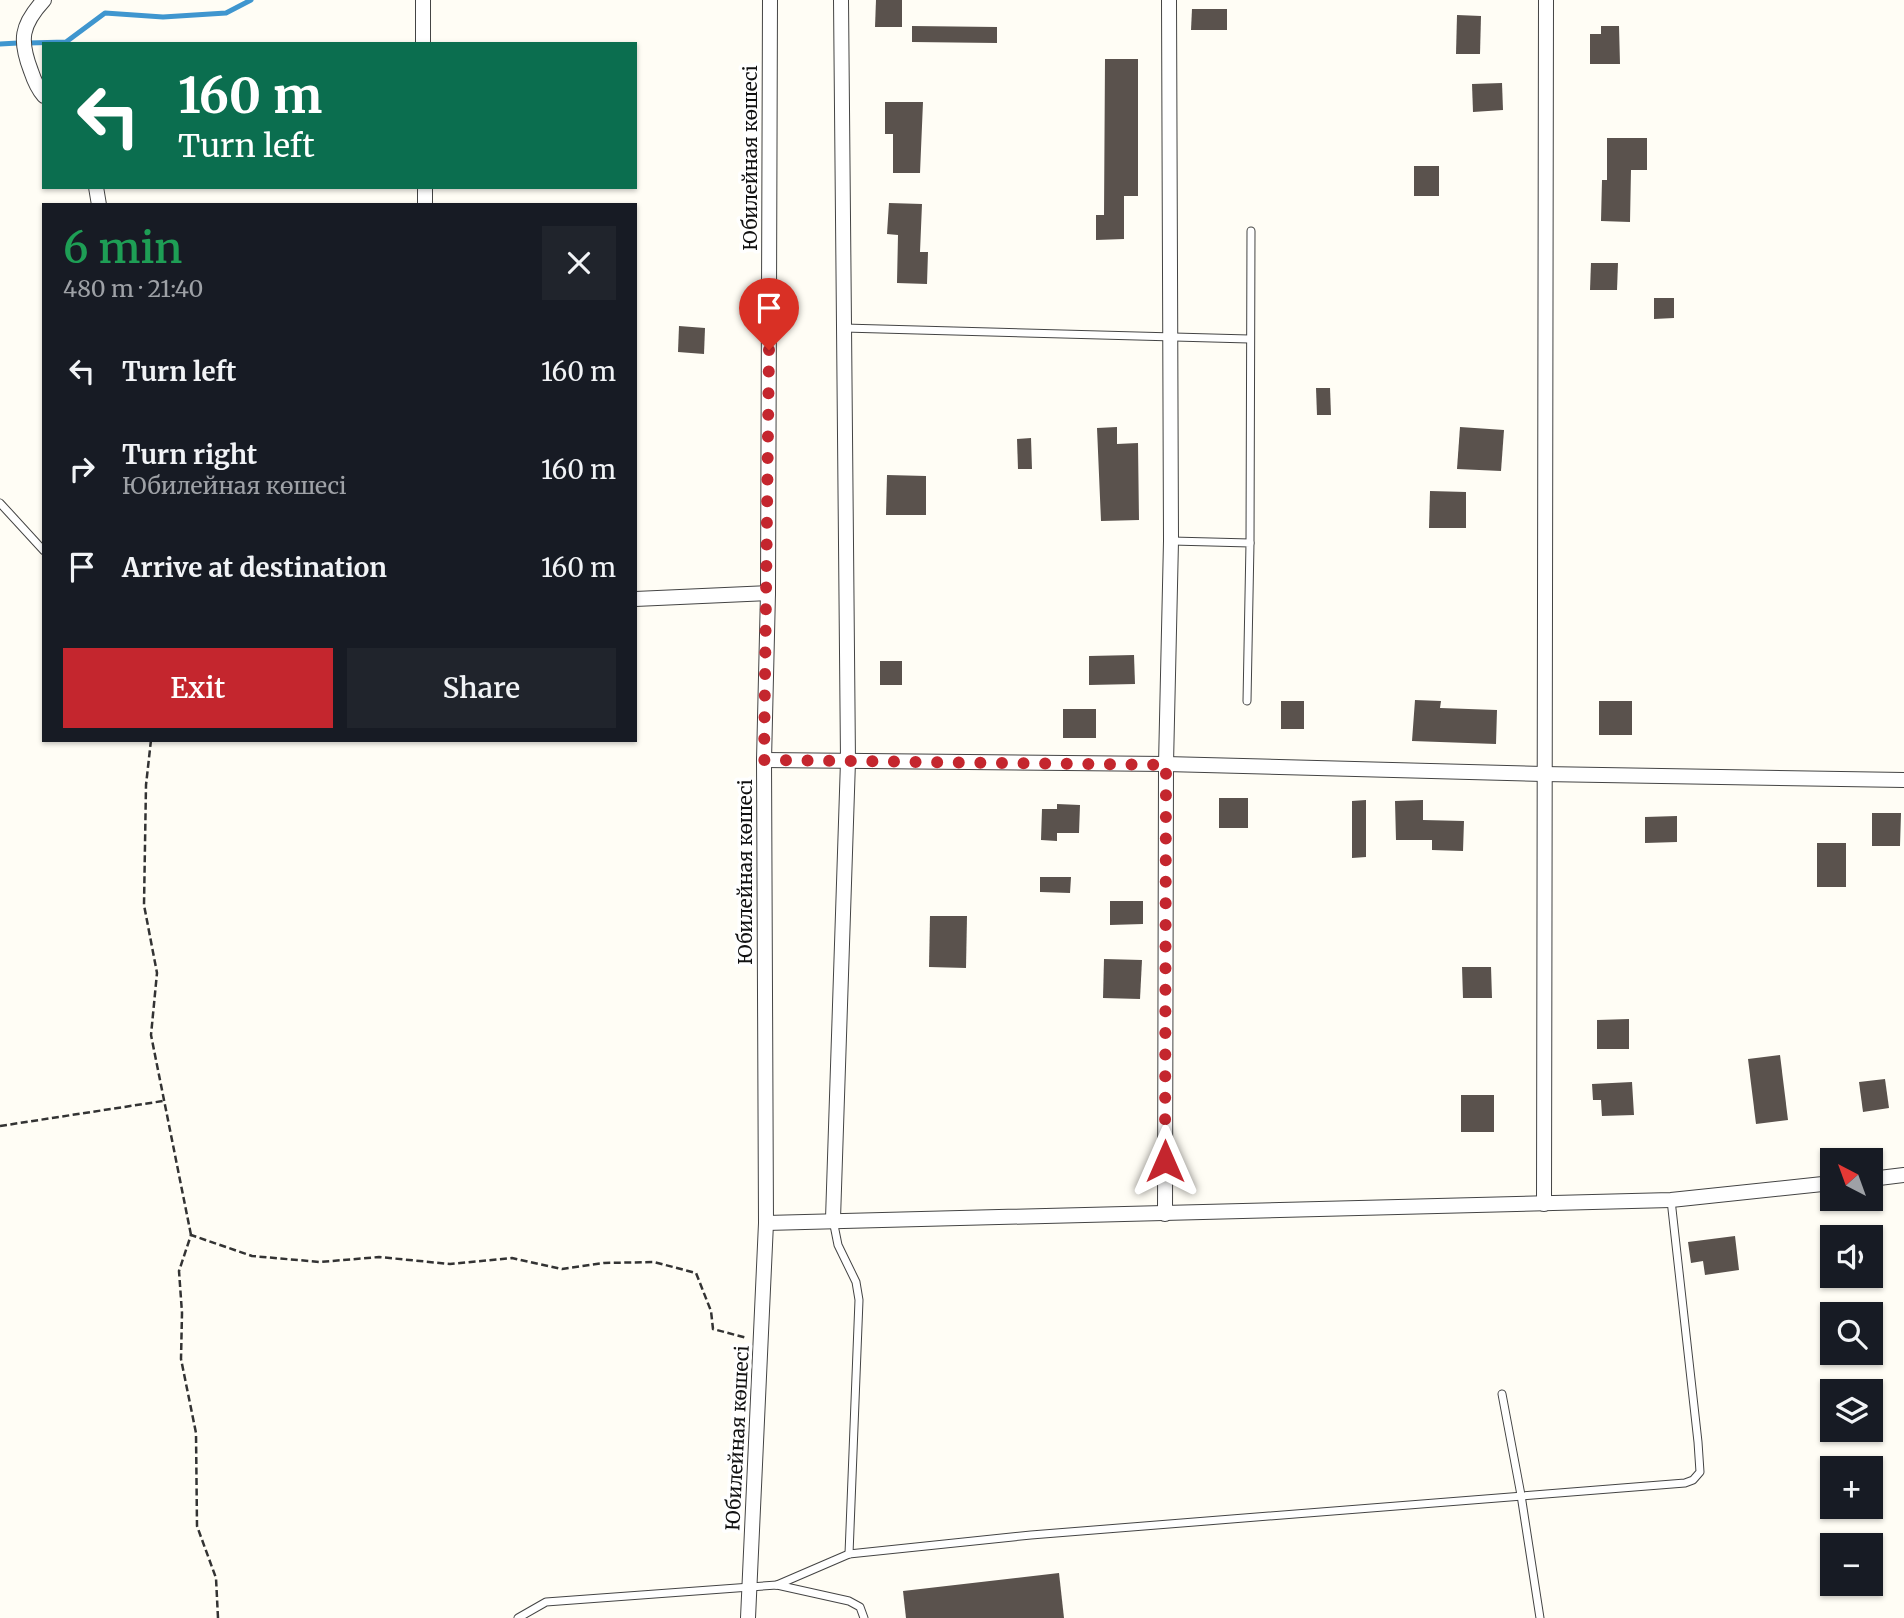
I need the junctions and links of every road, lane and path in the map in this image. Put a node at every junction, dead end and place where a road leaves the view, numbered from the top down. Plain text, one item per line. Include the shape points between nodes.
1 (44, 0) edge
2 (423, 0) edge
3 (770, 0) edge
4 (841, 0) edge
5 (1169, 0) edge
6 (1546, 0) edge
7 (423, 42) edge
8 (42, 94) edge
9 (1251, 231) dead end
10 (842, 328) junction
11 (1170, 335) junction
12 (1249, 339) junction
13 (0, 503) edge
14 (1171, 541) junction
15 (1250, 543) junction
16 (42, 549) edge
17 (768, 593) junction
18 (637, 598) edge
19 (1247, 701) dead end
20 (151, 742) edge
21 (764, 760) junction
22 (848, 761) junction
23 (1166, 765) junction
24 (1543, 774) junction
25 (1904, 780) edge
26 (163, 1101) junction
27 (0, 1126) edge
28 (1904, 1175) edge
29 (1883, 1178) edge
30 (1820, 1184) edge
31 (1671, 1200) junction
32 (1544, 1204) junction
33 (1165, 1214) junction
34 (833, 1219) junction
35 (766, 1223) junction
36 (191, 1235) junction
37 (760, 1341) junction
38 (1502, 1394) dead end
39 (1521, 1495) junction
40 (849, 1554) junction
41 (777, 1585) junction
42 (749, 1586) junction
43 (218, 1618) edge
44 (518, 1618) edge
45 (748, 1618) edge
46 (864, 1618) edge
47 (1541, 1618) edge

1 - 8 street via 23,33 23,51
2 - 7 street
3 - 17 street, Юбилейная көшесі
4 - 10 street
5 - 11 street
6 - 24 street
9 - 12 lane
10 - 11 lane
10 - 22 street
11 - 12 lane
11 - 14 street
12 - 15 lane
13 - 16 lane
14 - 15 lane
14 - 23 street
15 - 19 lane
17 - 18 street
17 - 21 street, Юбилейная көшесі
20 - 26 path via 144,905 157,973 151,1034
21 - 22 street
21 - 35 street, Юбилейная көшесі
22 - 23 street
22 - 34 street
23 - 24 street
23 - 33 street
24 - 25 street
24 - 32 street
26 - 27 path
26 - 36 path
28 - 29 street
30 - 31 street
31 - 32 street
31 - 39 lane via 1700,1472 1685,1483
32 - 33 street
33 - 34 street
34 - 35 street
34 - 40 lane via 859,1300
35 - 37 street, Юбилейная көшесі
36 - 37 path via 252,1256 320,1262 379,1257 450,1264 512,1258 562,1269 654,1262 696,1273 713,1329
36 - 43 path via 179,1271 181,1359 196,1433 197,1526 216,1578
37 - 42 street, Юбилейная көшесі
38 - 39 lane
39 - 40 lane
39 - 47 lane
40 - 41 lane
41 - 42 lane
41 - 46 lane via 849,1601 860,1606
42 - 44 lane via 547,1602
42 - 45 street, Юбилейная көшесі

